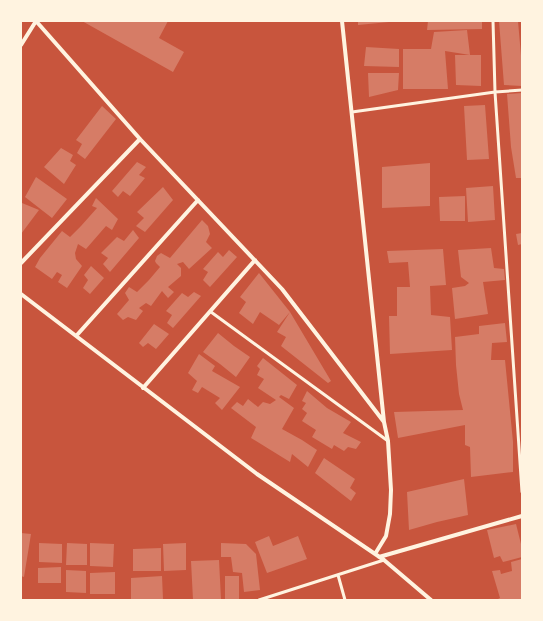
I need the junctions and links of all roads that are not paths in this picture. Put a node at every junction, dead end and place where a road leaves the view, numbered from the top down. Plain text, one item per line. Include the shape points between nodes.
1 (36, 21) edge
2 (342, 21) edge
3 (493, 21) edge
4 (21, 45) edge
5 (522, 90) edge
6 (495, 92) junction
7 (352, 112) junction
8 (140, 139) junction
9 (198, 200) junction
10 (255, 260) junction
11 (21, 263) edge
12 (21, 294) edge
13 (211, 312) junction
14 (77, 336) junction
15 (143, 388) junction
16 (384, 422) junction
17 (388, 441) junction
18 (522, 492) edge
19 (522, 516) edge
20 (375, 554) junction
21 (379, 557) junction
22 (384, 560) junction
23 (338, 575) junction
24 (259, 600) edge
25 (345, 600) edge
26 (431, 600) edge

1 - 4 street
1 - 8 street
2 - 7 street
3 - 6 lane
5 - 6 lane
6 - 7 lane
6 - 18 lane
7 - 16 street
8 - 9 street
8 - 11 street
9 - 10 street
9 - 14 street
10 - 13 street
10 - 16 street via 282,288
12 - 14 street
13 - 15 street
13 - 17 lane
14 - 15 street
15 - 20 street via 257,474
16 - 17 street
17 - 20 street via 390,514 386,536
19 - 21 street
20 - 21 street
21 - 22 street
22 - 23 lane
22 - 26 street
23 - 24 lane
23 - 25 lane

